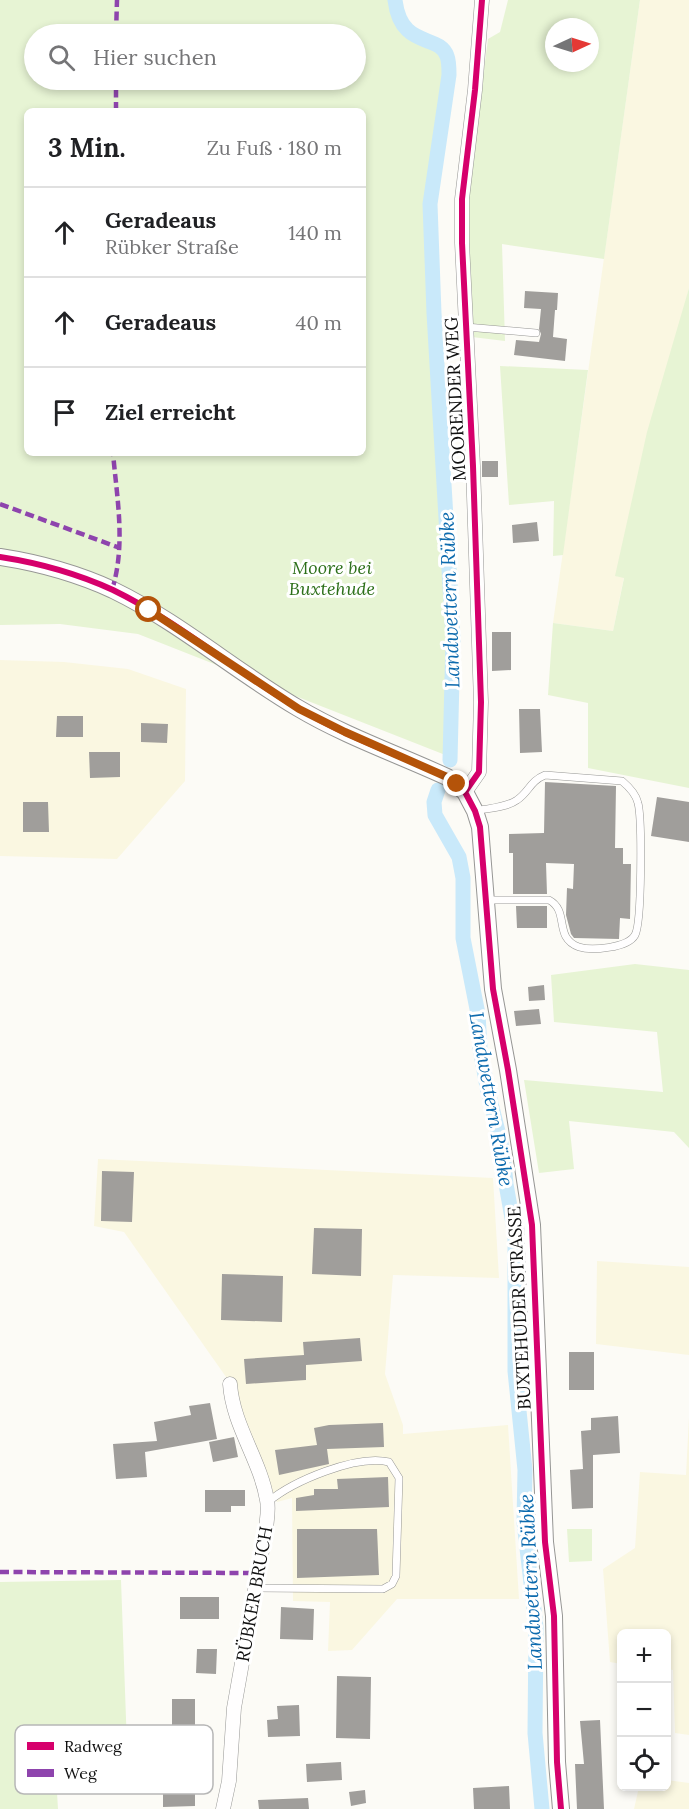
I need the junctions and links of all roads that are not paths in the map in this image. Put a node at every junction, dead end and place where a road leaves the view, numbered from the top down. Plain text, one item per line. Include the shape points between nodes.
1 (482, 0) edge
2 (466, 327) junction
3 (537, 333) dead end
4 (0, 557) edge
5 (465, 792) junction
6 (475, 811) junction
7 (485, 900) junction
8 (230, 1384) dead end
9 (268, 1502) junction
10 (255, 1588) junction
11 (223, 1809) edge
12 (561, 1809) edge

1 - 2 street, MOORENDER WEG via 462,199
2 - 3 lane
2 - 5 street, MOORENDER WEG via 481,702 480,763
4 - 5 street, BUXTEHUDER STRASSE via 51,567 124,596 175,625 299,709 447,777
5 - 6 street, BUXTEHUDER STRASSE
6 - 7 street, BUXTEHUDER STRASSE via 480,827
6 - 7 lane via 517,800 535,779 545,775 622,781 638,802 639,920 630,942 581,947 570,942 562,930 557,904 549,900
7 - 12 street, BUXTEHUDER STRASSE via 493,989 532,1225
8 - 9 street, RÜBKER BRUCH via 231,1405
9 - 10 street, RÜBKER BRUCH
9 - 10 lane via 280,1491 344,1465 379,1459 389,1462 399,1478 396,1576 383,1589
10 - 11 street, RÜBKER BRUCH via 234,1708 230,1781

